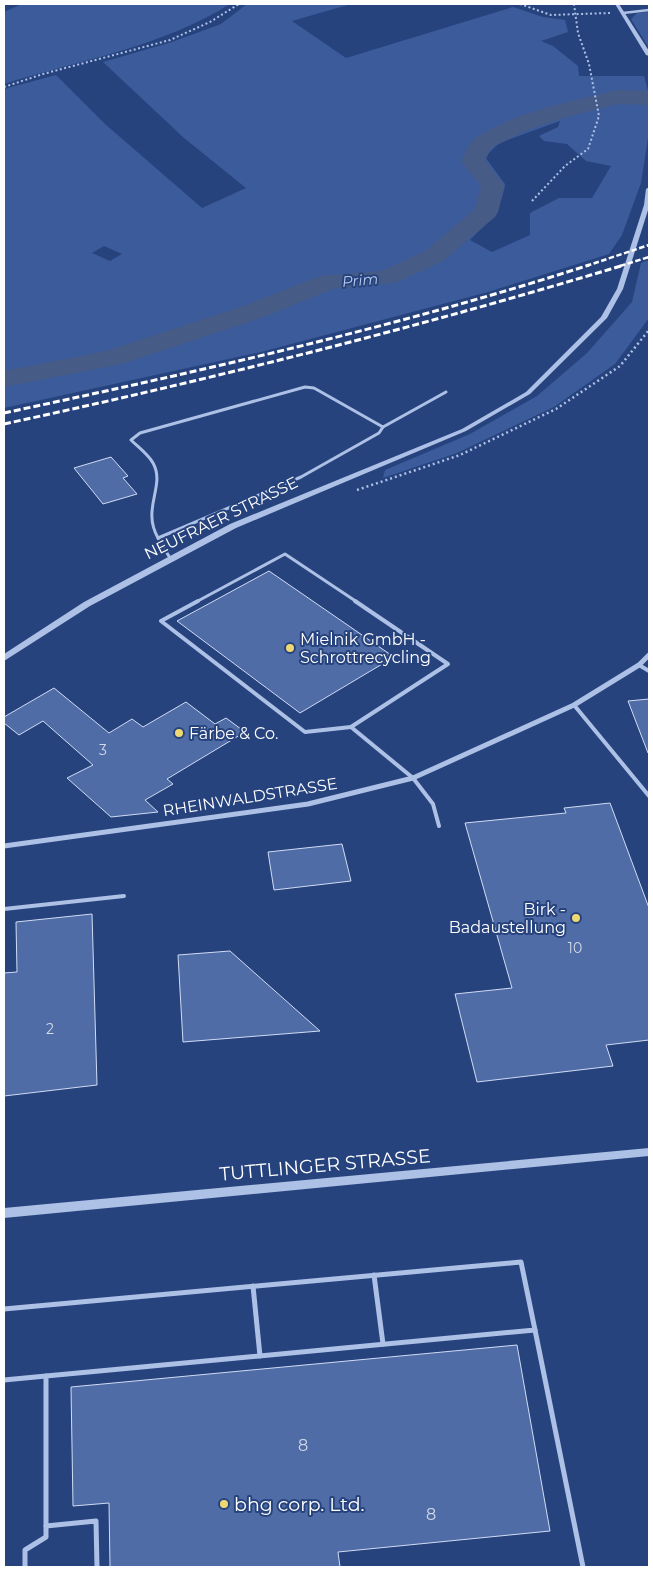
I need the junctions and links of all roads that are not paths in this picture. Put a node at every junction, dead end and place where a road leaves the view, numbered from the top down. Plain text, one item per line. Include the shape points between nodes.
1 (617, 4) edge
2 (649, 10) edge
3 (623, 13) junction
4 (649, 55) edge
5 (649, 189) edge
6 (446, 392) dead end
7 (382, 427) junction
8 (158, 538) junction
9 (170, 558) junction
10 (649, 656) edge
11 (4, 658) edge
12 (639, 665) junction
13 (649, 671) edge
14 (574, 705) junction
15 (351, 727) junction
16 (413, 778) junction
17 (649, 796) edge
18 (439, 826) dead end
19 (4, 846) edge
20 (124, 896) dead end
21 (4, 909) edge
22 (649, 1152) edge
23 (4, 1213) edge
24 (374, 1275) junction
25 (253, 1286) junction
26 (4, 1309) edge
27 (535, 1330) junction
28 (383, 1344) junction
29 (260, 1356) junction
30 (46, 1376) junction
31 (4, 1380) edge
32 (46, 1526) junction
33 (25, 1567) edge
34 (97, 1567) edge
35 (583, 1567) edge

1 - 3 street
2 - 3 lane
3 - 4 street
5 - 9 street, NEUFRAER STRASSE via 647,205 620,289 604,318 528,393 464,430 300,496
6 - 7 lane
7 - 8 lane via 379,433 301,477
7 - 8 lane via 314,388 305,387 140,433 131,440 153,464 156,474 149,523
8 - 9 lane
9 - 11 street, NEUFRAER STRASSE via 87,604
10 - 12 street, RHEINWALDSTRASSE
12 - 13 lane
12 - 14 street, RHEINWALDSTRASSE
14 - 16 street, RHEINWALDSTRASSE
14 - 17 lane
15 - 15 lane via 305,732 161,621 285,554 448,664
15 - 16 lane
16 - 18 lane via 433,804
16 - 19 street, RHEINWALDSTRASSE via 308,804
20 - 21 lane
22 - 23 street, TUTTLINGER STRASSE
24 - 25 lane
24 - 27 lane via 521,1262
24 - 28 lane
25 - 26 lane
25 - 29 lane
27 - 28 lane
27 - 35 lane
28 - 29 lane
29 - 30 lane
30 - 31 lane
30 - 32 lane
32 - 33 lane via 46,1537 25,1550
32 - 34 lane via 96,1521

